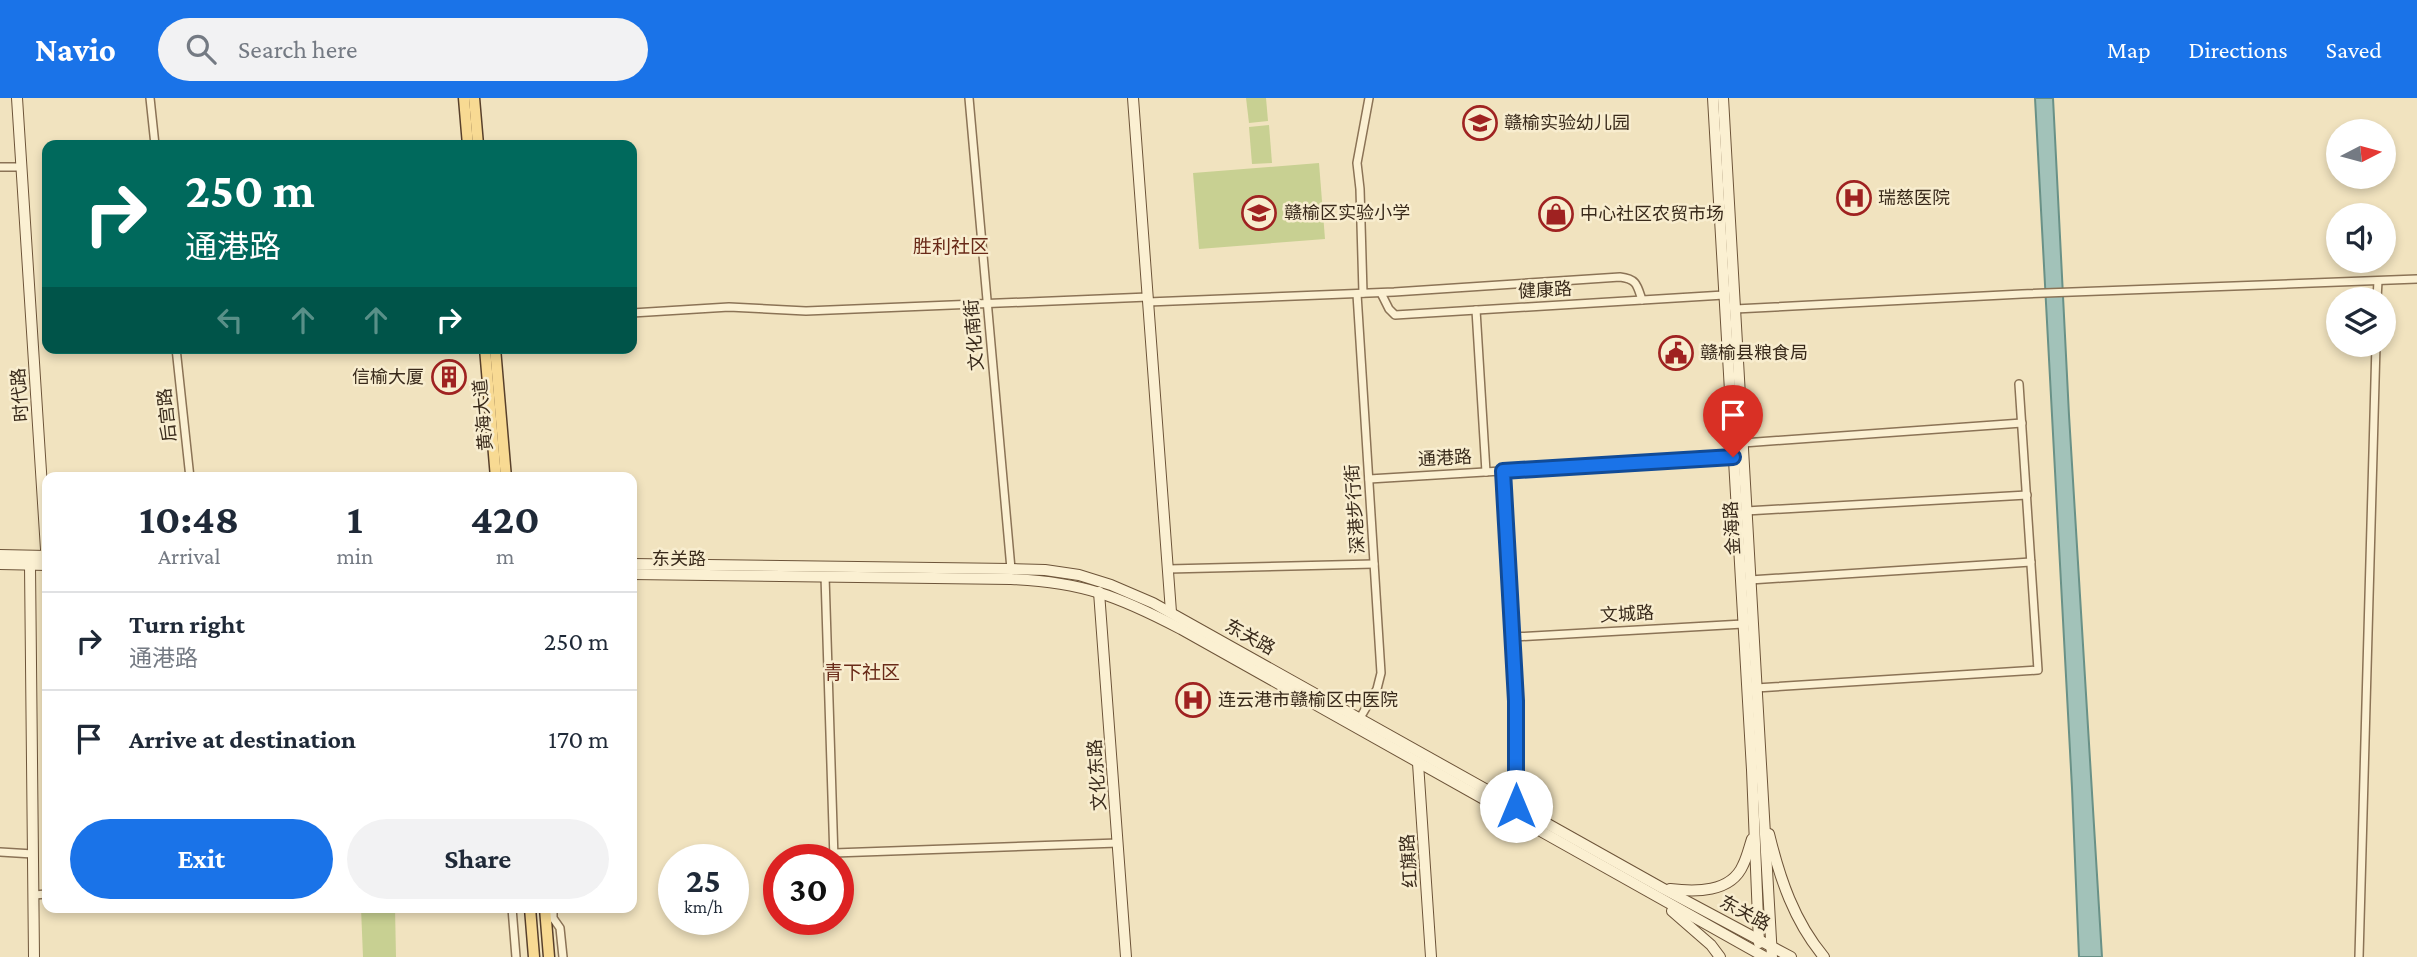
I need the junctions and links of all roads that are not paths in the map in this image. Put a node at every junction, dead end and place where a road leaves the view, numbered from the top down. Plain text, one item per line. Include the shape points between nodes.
1 (17, 98) edge
2 (150, 98) edge
3 (464, 98) edge
4 (474, 98) edge
5 (969, 98) edge
6 (1133, 98) edge
7 (1369, 98) edge
8 (1713, 98) edge
9 (1723, 98) edge
10 (154, 140) edge
11 (468, 140) edge
12 (478, 140) edge
13 (0, 167) edge
14 (21, 167) junction
15 (2417, 279) edge
16 (2378, 281) junction
17 (2378, 287) edge
18 (1381, 293) junction
19 (1360, 294) junction
20 (1724, 295) junction
21 (1148, 299) junction
22 (1642, 300) junction
23 (987, 305) junction
24 (1735, 309) junction
25 (1476, 310) junction
26 (637, 313) edge
27 (177, 354) edge
28 (486, 354) edge
29 (496, 354) edge
30 (2376, 357) edge
31 (2019, 383) dead end
32 (2022, 423) junction
33 (1743, 443) junction
34 (1733, 457) junction
35 (1503, 471) junction
36 (189, 472) edge
37 (495, 472) edge
38 (505, 472) edge
39 (1486, 472) junction
40 (1369, 478) junction
41 (42, 481) edge
42 (2027, 495) junction
43 (1746, 511) junction
44 (0, 555) edge
45 (42, 556) edge
46 (2031, 562) junction
47 (0, 564) edge
48 (637, 564) edge
49 (1374, 564) junction
50 (30, 565) junction
51 (42, 565) edge
52 (1011, 569) junction
53 (1168, 569) junction
54 (637, 574) edge
55 (825, 576) junction
56 (1750, 580) junction
57 (1099, 592) junction
58 (1171, 612) junction
59 (1743, 624) junction
60 (1514, 637) junction
61 (1756, 688) junction
62 (1360, 718) junction
63 (1418, 763) junction
64 (1516, 806) junction
65 (1763, 810) junction
66 (1755, 832) junction
67 (1118, 843) junction
68 (834, 844) edge
69 (0, 852) edge
70 (33, 854) junction
71 (854, 855) edge
72 (1659, 892) junction
73 (42, 894) edge
74 (34, 895) junction
75 (512, 913) edge
76 (530, 913) edge
77 (545, 913) edge
78 (553, 913) edge
79 (1759, 938) junction
80 (1771, 945) junction
81 (1761, 956) edge
82 (34, 957) edge
83 (516, 957) edge
84 (534, 957) edge
85 (549, 957) edge
86 (563, 957) edge
87 (1126, 957) edge
88 (1431, 957) edge
89 (1720, 957) edge
90 (1772, 957) edge
91 (1791, 957) edge
92 (1824, 957) edge
93 (2359, 957) edge

1 - 14 main road, 时代路
2 - 10 street
3 - 11 main road
4 - 12 main road
5 - 23 street, 文化南街
6 - 21 main road
7 - 19 street, 深港步行街 via 1357,163
8 - 20 main road, 金海路
9 - 24 main road, 金海路
13 - 14 street
14 - 41 main road, 时代路
15 - 16 street
16 - 17 street
16 - 24 street
18 - 19 street
18 - 22 street via 1620,276 1631,278
18 - 25 street, 健康路 via 1395,315
19 - 21 street
19 - 40 street, 深港步行街
20 - 22 street, 健康路
20 - 34 main road, 金海路
21 - 23 street
21 - 53 main road
22 - 25 street, 健康路
23 - 26 street via 806,311 729,307
23 - 52 street, 文化南街
24 - 33 main road, 金海路
25 - 39 street
27 - 36 street, 后宫路
28 - 37 main road, 黄海大道
29 - 38 main road, 黄海大道
30 - 93 street
31 - 32 street
32 - 33 street
32 - 42 street
33 - 43 main road, 金海路
34 - 35 street, 通港路
34 - 59 main road, 金海路
35 - 39 street, 通港路
35 - 60 street
39 - 40 street, 通港路
40 - 49 street, 深港步行街
42 - 43 street
42 - 46 street
43 - 56 main road, 金海路
44 - 45 main road
46 - 56 street
46 - 61 street via 2038,670
47 - 50 main road
48 - 52 main road, 东关路
49 - 53 street
49 - 62 street, 深港步行街 via 1381,681
50 - 51 main road
50 - 70 main road
52 - 58 main road, 东关路 via 1090,578
53 - 58 main road
54 - 55 main road, 东关路
55 - 57 main road, 东关路 via 1044,581
55 - 68 street
56 - 61 main road, 金海路
57 - 63 main road, 东关路 via 1181,629
57 - 67 main road, 文化东路
58 - 62 main road, 东关路
59 - 60 street, 文城路
59 - 66 main road, 金海路
60 - 64 street
61 - 65 main road, 金海路
62 - 64 main road, 东关路
63 - 72 main road, 东关路
63 - 88 main road, 红旗路
64 - 72 main road, 东关路
65 - 80 main road, 金海路
65 - 92 main road via 1792,907
66 - 72 main road via 1742,868 1727,883 1708,891
66 - 79 main road, 金海路
67 - 71 street
67 - 87 main road, 文化东路
69 - 70 street
70 - 74 main road
72 - 79 main road, 东关路
72 - 81 main road, 东关路
72 - 89 main road
73 - 74 street
74 - 82 main road
75 - 83 street
76 - 84 main road
77 - 85 main road
78 - 86 street via 560,928
79 - 80 main road, 东关路
79 - 81 main road, 金海路
80 - 90 main road, 金海路
80 - 91 main road, 东关路

